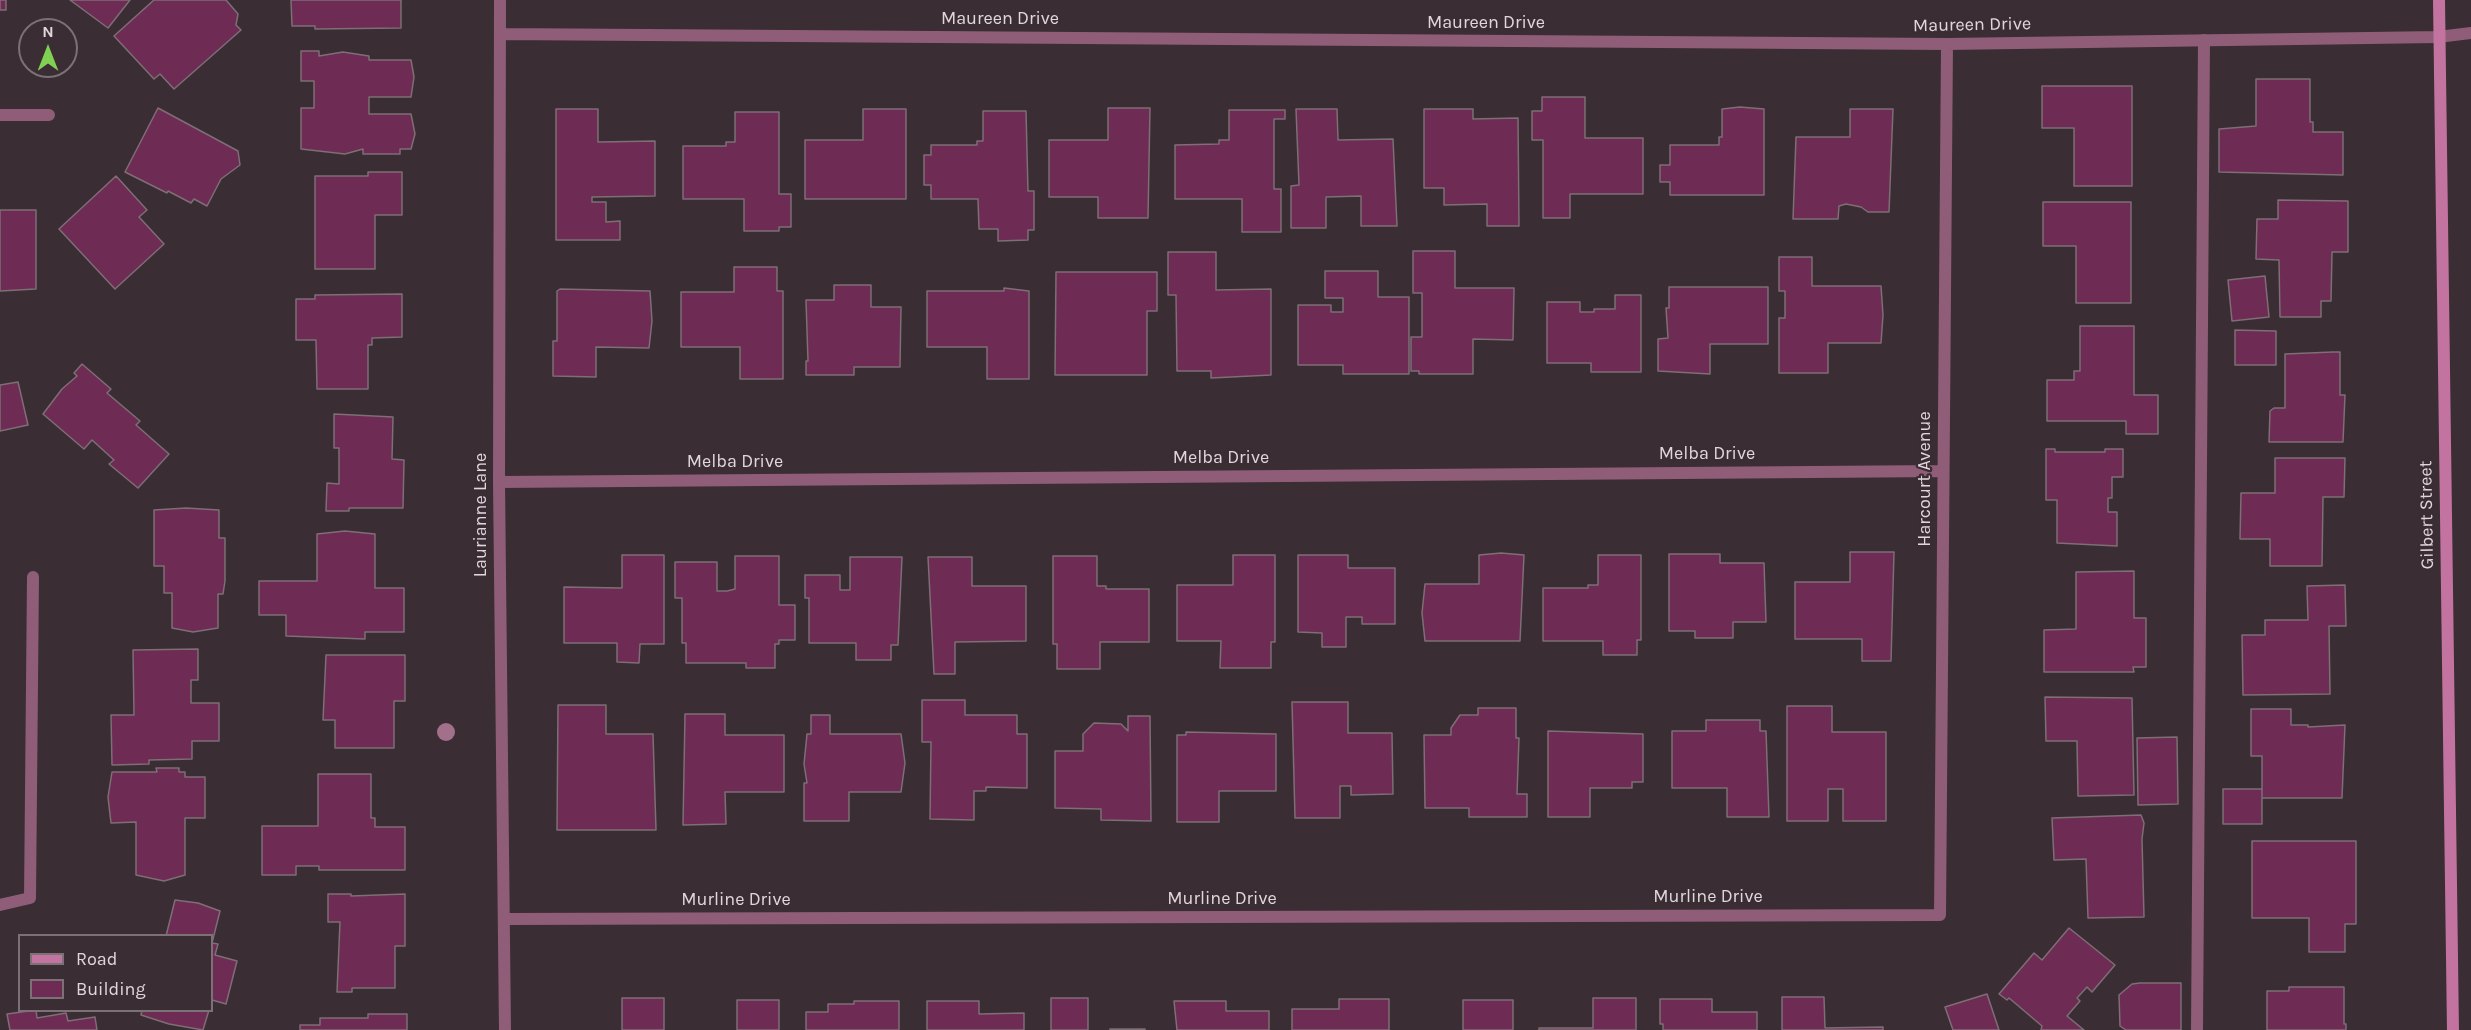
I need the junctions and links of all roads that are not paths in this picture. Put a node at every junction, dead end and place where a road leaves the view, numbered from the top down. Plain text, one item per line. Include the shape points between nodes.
1 (500, 0) edge
2 (2439, 0) edge
3 (2471, 33) edge
4 (501, 34) junction
5 (2438, 37) junction
6 (2204, 40) junction
7 (1947, 44) junction
8 (0, 115) edge
9 (49, 116) dead end
10 (1943, 471) junction
11 (499, 482) junction
12 (33, 577) dead end
13 (0, 905) edge
14 (1940, 915) joint
15 (504, 919) junction
16 (505, 1030) edge
17 (2197, 1030) edge
18 (2453, 1030) edge

1 - 4 street, Laurianne Lane
2 - 5 street, Gilbert Street
3 - 5 street, Maureen Drive
4 - 7 street, Maureen Drive
4 - 11 street, Laurianne Lane
5 - 6 street, Maureen Drive
5 - 18 street, Gilbert Street
6 - 7 street, Maureen Drive
6 - 17 street
7 - 10 street, Harcourt Avenue
8 - 9 street
10 - 11 street, Melba Drive
10 - 14 street, Harcourt Avenue
11 - 15 street, Laurianne Lane
12 - 13 street via 30,898
14 - 15 street, Murline Drive
15 - 16 street, Laurianne Lane

